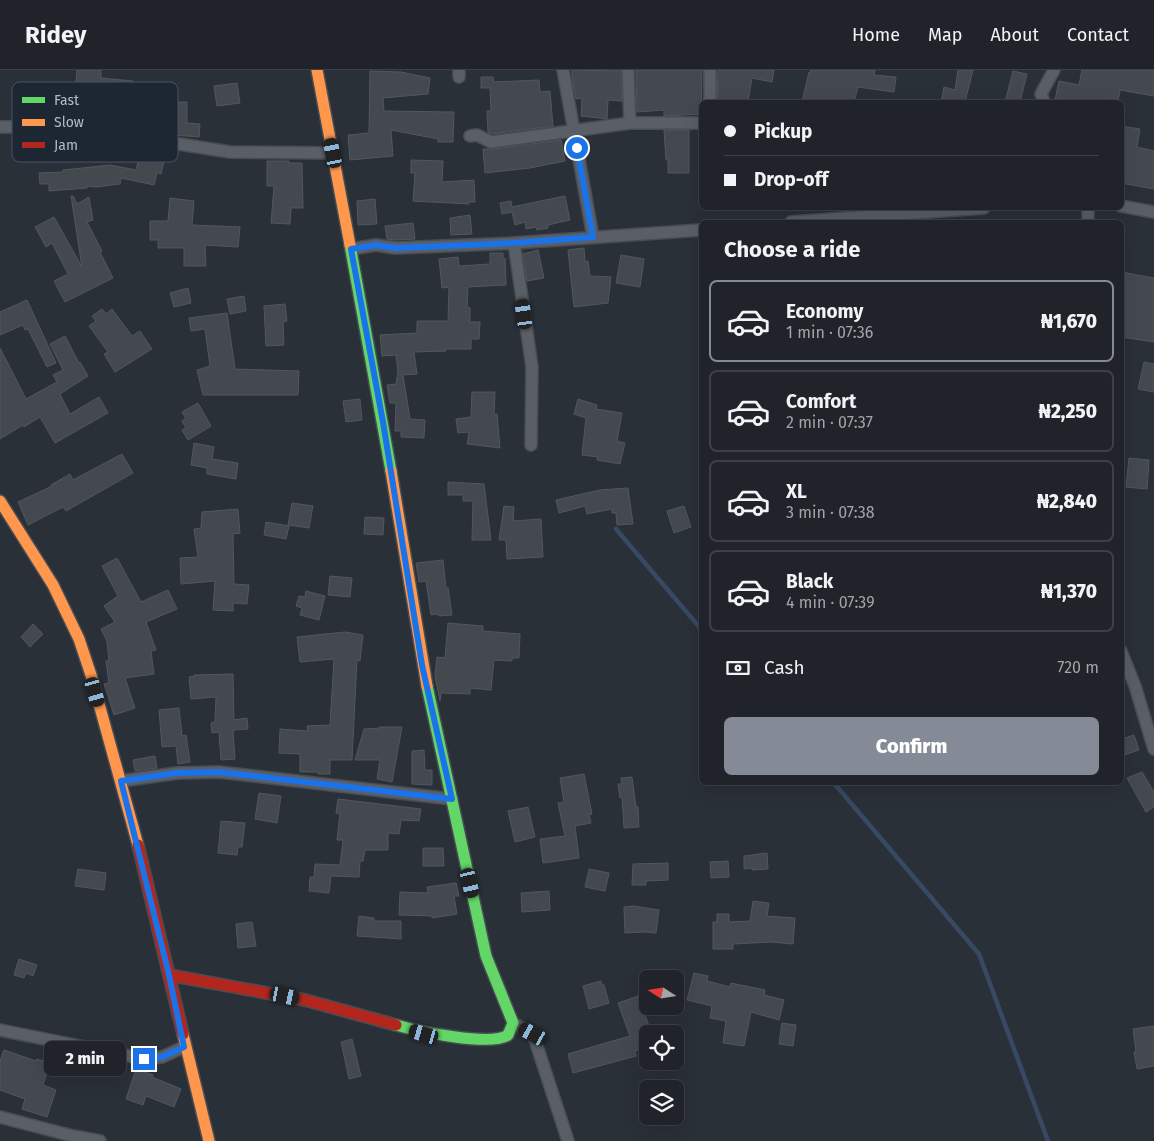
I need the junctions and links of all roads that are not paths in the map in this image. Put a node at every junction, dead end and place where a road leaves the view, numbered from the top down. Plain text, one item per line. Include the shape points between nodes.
1 (317, 70) edge
2 (563, 70) edge
3 (628, 70) edge
4 (710, 70) edge
5 (1054, 70) edge
6 (710, 100) edge
7 (1043, 100) edge
8 (630, 123) junction
9 (699, 123) edge
10 (574, 130) junction
11 (470, 136) dead end
12 (178, 144) edge
13 (333, 153) junction
14 (1124, 207) edge
15 (961, 210) edge
16 (1154, 212) edge
17 (847, 220) edge
18 (699, 230) edge
19 (593, 237) junction
20 (514, 243) junction
21 (351, 249) junction
22 (530, 445) dead end
23 (0, 501) edge
24 (1124, 658) edge
25 (1154, 749) edge
26 (121, 781) junction
27 (452, 799) junction
28 (169, 975) junction
29 (513, 1023) junction
30 (0, 1030) edge
31 (184, 1047) junction
32 (0, 1117) edge
33 (100, 1141) edge
34 (209, 1141) edge
35 (568, 1141) edge

1 - 13 street
2 - 10 street
3 - 8 street
4 - 6 street
5 - 7 street via 1041,94
8 - 9 street
8 - 10 street
10 - 11 street via 491,142 477,135
10 - 19 street
12 - 13 street via 230,152
13 - 21 street
14 - 16 street
15 - 17 street
18 - 19 street
19 - 20 street
20 - 21 street via 395,248 376,245
20 - 22 street via 532,367
21 - 27 street via 422,665
23 - 26 street via 51,581 79,639
24 - 25 street
26 - 27 street via 177,773 219,772
26 - 28 street
27 - 29 street via 486,956
28 - 29 street via 305,1000 424,1034 496,1040 511,1033
28 - 31 street
29 - 35 street via 533,1034
30 - 31 street via 144,1059 162,1057
31 - 34 street
32 - 33 street

